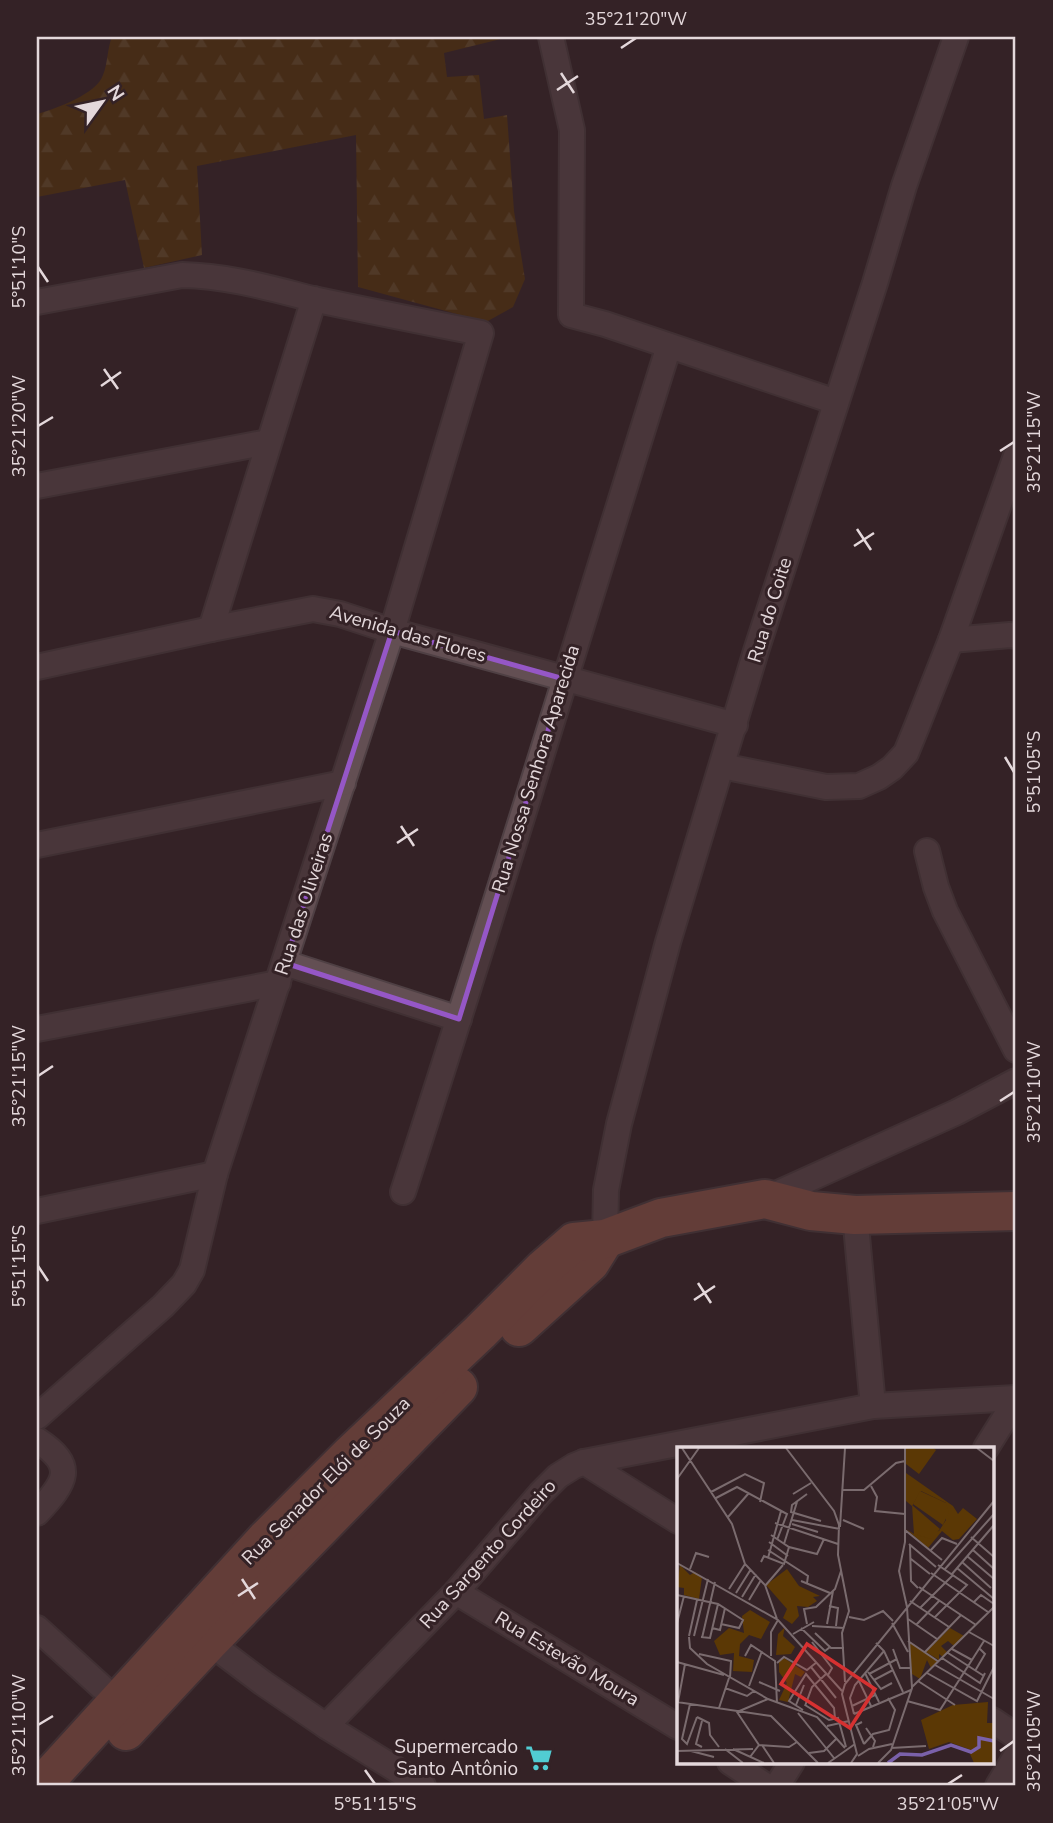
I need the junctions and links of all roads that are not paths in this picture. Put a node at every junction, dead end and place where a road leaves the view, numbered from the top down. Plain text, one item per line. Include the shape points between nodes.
1 (551, 37) edge
2 (956, 37) edge
3 (314, 299) junction
4 (37, 302) edge
5 (668, 346) junction
6 (836, 402) junction
7 (268, 442) junction
8 (1016, 456) edge
9 (37, 486) edge
10 (211, 629) junction
11 (392, 631) junction
12 (1016, 636) edge
13 (951, 640) junction
14 (37, 667) edge
15 (564, 679) junction
16 (735, 725) junction
17 (722, 766) junction
18 (343, 783) junction
19 (37, 845) edge
20 (927, 851) dead end
21 (281, 973) junction
22 (460, 1019) junction
23 (37, 1030) edge
24 (1016, 1050) edge
25 (1016, 1081) edge
26 (215, 1174) junction
27 (403, 1192) dead end
28 (765, 1199) junction
29 (37, 1211) edge
30 (1016, 1211) edge
31 (855, 1215) junction
32 (605, 1239) junction
33 (1016, 1399) edge
34 (873, 1406) junction
35 (37, 1417) edge
36 (37, 1440) edge
37 (987, 1447) edge
38 (584, 1462) junction
39 (37, 1513) edge
40 (677, 1520) edge
41 (456, 1592) junction
42 (37, 1628) edge
43 (198, 1634) junction
44 (127, 1710) junction
45 (993, 1721) edge
46 (326, 1726) junction
47 (677, 1726) edge
48 (1016, 1736) edge
49 (1016, 1756) edge
50 (733, 1764) edge
51 (791, 1764) edge
52 (41, 1786) edge
53 (73, 1786) edge
54 (423, 1786) edge
55 (766, 1786) edge
56 (777, 1786) edge
57 (998, 1786) edge

1 - 5 street via 572,130 571,315
2 - 6 street, Rua do Coite
3 - 4 street via 230,278 183,275
3 - 7 street
3 - 11 street, Rua das Oliveiras via 481,333
5 - 6 street
5 - 15 street, Rua Nossa Senhora Aparecida
6 - 16 street, Rua do Coite
7 - 9 street
7 - 10 street
8 - 13 street
10 - 11 street, Avenida das Flores via 313,608
10 - 14 street, Avenida das Flores
11 - 15 street, Avenida das Flores
11 - 18 street, Rua das Oliveiras
12 - 13 street
13 - 17 street via 906,753 880,777 859,786 826,787
15 - 16 street, Avenida das Flores
15 - 22 street, Rua Nossa Senhora Aparecida
16 - 17 street, Rua do Coite
17 - 32 street, Rua do Coite via 619,1124 606,1190
18 - 19 street
18 - 21 street, Rua das Oliveiras
20 - 24 street via 946,911
21 - 22 street
21 - 23 street
21 - 26 street, Rua das Oliveiras
22 - 27 street, Rua Nossa Senhora Aparecida
25 - 28 street
26 - 29 street
26 - 35 street, Rua das Oliveiras via 192,1270 184,1284
28 - 31 main road, Rua Senador Elói de Souza via 811,1211
28 - 32 main road, Rua Senador Elói de Souza via 661,1218
30 - 31 main road, Rua Senador Elói de Souza
31 - 34 street
32 - 43 main road, Rua Senador Elói de Souza via 574,1242 544,1268 487,1341 362,1464 266,1539
33 - 34 street, Rua Sargento Cordeiro
33 - 37 street
34 - 38 street, Rua Sargento Cordeiro
36 - 39 street via 56,1454 63,1472 56,1490
38 - 40 street
38 - 41 street, Rua Sargento Cordeiro via 558,1476 540,1494
41 - 46 street, Rua Sargento Cordeiro
41 - 47 street, Rua Estevão Moura
42 - 44 street
43 - 44 main road, Rua Senador Elói de Souza
43 - 46 street
44 - 52 main road, Rua Senador Elói de Souza
44 - 53 main road, Rua Senador Elói de Souza
45 - 48 street
46 - 54 street
49 - 57 street
50 - 55 street
51 - 56 street

